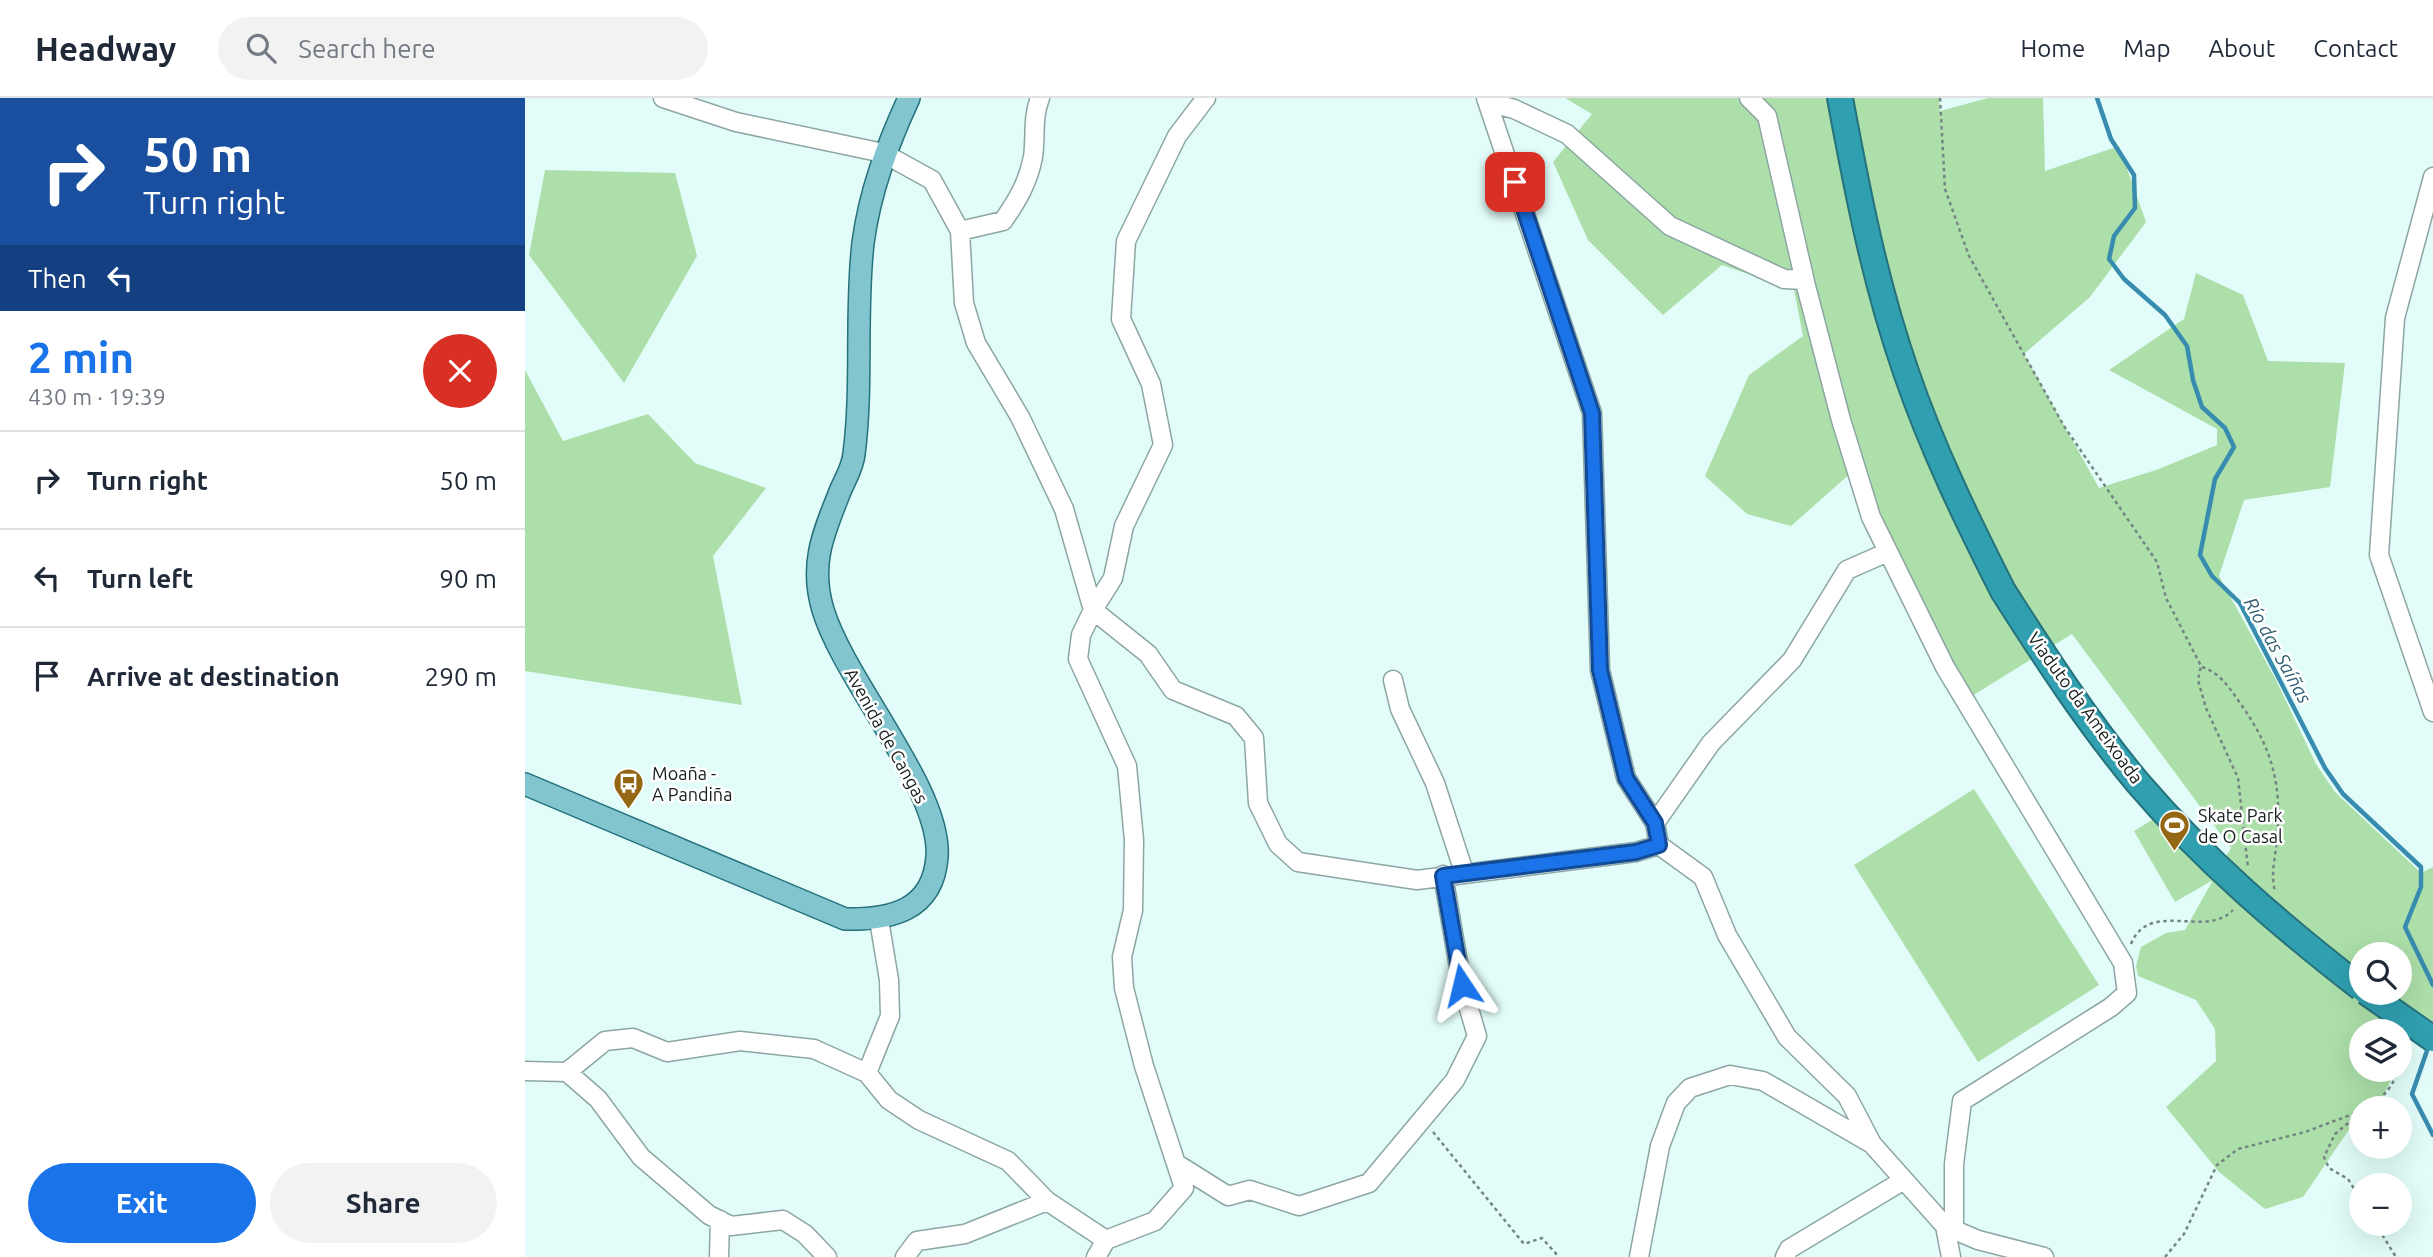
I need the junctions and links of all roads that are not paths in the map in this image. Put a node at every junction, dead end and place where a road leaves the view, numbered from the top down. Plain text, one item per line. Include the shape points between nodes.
1 (663, 98) edge
2 (909, 98) edge
3 (1040, 98) edge
4 (1206, 98) edge
5 (1749, 98) edge
6 (1487, 100) edge
7 (1841, 101) edge
8 (883, 153) junction
9 (2433, 177) edge
10 (960, 231) junction
11 (1804, 280) junction
12 (1888, 552) junction
13 (1093, 610) junction
14 (1393, 680) dead end
15 (2429, 685) edge
16 (2433, 712) edge
17 (525, 784) edge
18 (1655, 823) junction
19 (1659, 845) junction
20 (1464, 872) junction
21 (1443, 876) junction
22 (879, 920) junction
23 (2349, 978) edge
24 (2385, 1005) edge
25 (2433, 1039) edge
26 (525, 1071) edge
27 (567, 1072) junction
28 (867, 1073) junction
29 (1872, 1144) junction
30 (1177, 1164) junction
31 (1904, 1180) junction
32 (1047, 1201) junction
33 (720, 1220) junction
34 (1950, 1228) junction
35 (1106, 1240) junction
36 (719, 1257) edge
37 (827, 1257) edge
38 (905, 1257) edge
39 (1097, 1257) edge
40 (1639, 1257) edge
41 (1785, 1257) edge
42 (1951, 1257) edge
43 (2045, 1257) edge

1 - 8 street via 736,122
2 - 8 main road, Avenida de Cangas
3 - 10 street via 1035,110 1033,157 1022,195 1003,221
4 - 13 street via 1177,136 1126,241 1121,319 1151,384 1163,445 1124,526 1113,578
5 - 11 street via 1767,116
6 - 11 street via 1567,134 1670,226 1784,279
6 - 18 street via 1592,413 1600,670 1626,778
7 - 23 highway, Viaduto da Ameixoada, bridge via 1876,270 1906,372 1938,455 2003,591 2092,724 2139,783 2257,904
8 - 10 street via 932,180
8 - 22 main road, Avenida de Cangas via 863,245 854,458 821,539 815,574 838,649 921,794 936,829 937,858 930,886 913,904
9 - 15 street via 2395,318 2379,555
10 - 13 street via 964,303 976,342 1020,417 1064,509
11 - 12 street via 1841,420 1871,517
12 - 18 street via 1847,570 1792,660 1711,743
12 - 34 street via 1945,667 2123,963 2127,993 1962,1101
13 - 21 street via 1148,654 1173,690 1236,716 1254,738 1258,803 1277,844 1298,862 1417,880
13 - 30 street via 1081,635 1078,659 1126,766 1135,840 1133,910 1122,957 1124,988
14 - 20 street via 1400,709 1435,783
15 - 16 street
17 - 22 main road, Avenida de Cangas via 845,919
18 - 19 street
19 - 20 street via 1636,852
19 - 29 street via 1703,877 1727,935 1787,1037 1847,1096
20 - 21 street
21 - 30 street via 1462,985 1477,1035 1455,1080 1369,1183 1299,1206 1250,1190 1228,1196
22 - 28 street via 890,980 890,1016
24 - 25 highway, bridge
26 - 27 street
27 - 28 street via 605,1041 633,1038 667,1052 740,1041 814,1049
27 - 33 street via 598,1099 641,1157
28 - 32 street via 889,1100 919,1120 1008,1161
29 - 31 street
29 - 40 street via 1763,1080 1730,1075 1690,1088 1676,1103 1660,1146
30 - 35 street via 1184,1188 1155,1221
31 - 34 street
31 - 41 street via 1789,1249
32 - 35 street
32 - 38 street via 965,1234 917,1241
33 - 36 street
33 - 37 street via 731,1226 783,1220
34 - 42 street
34 - 43 street
35 - 39 street

